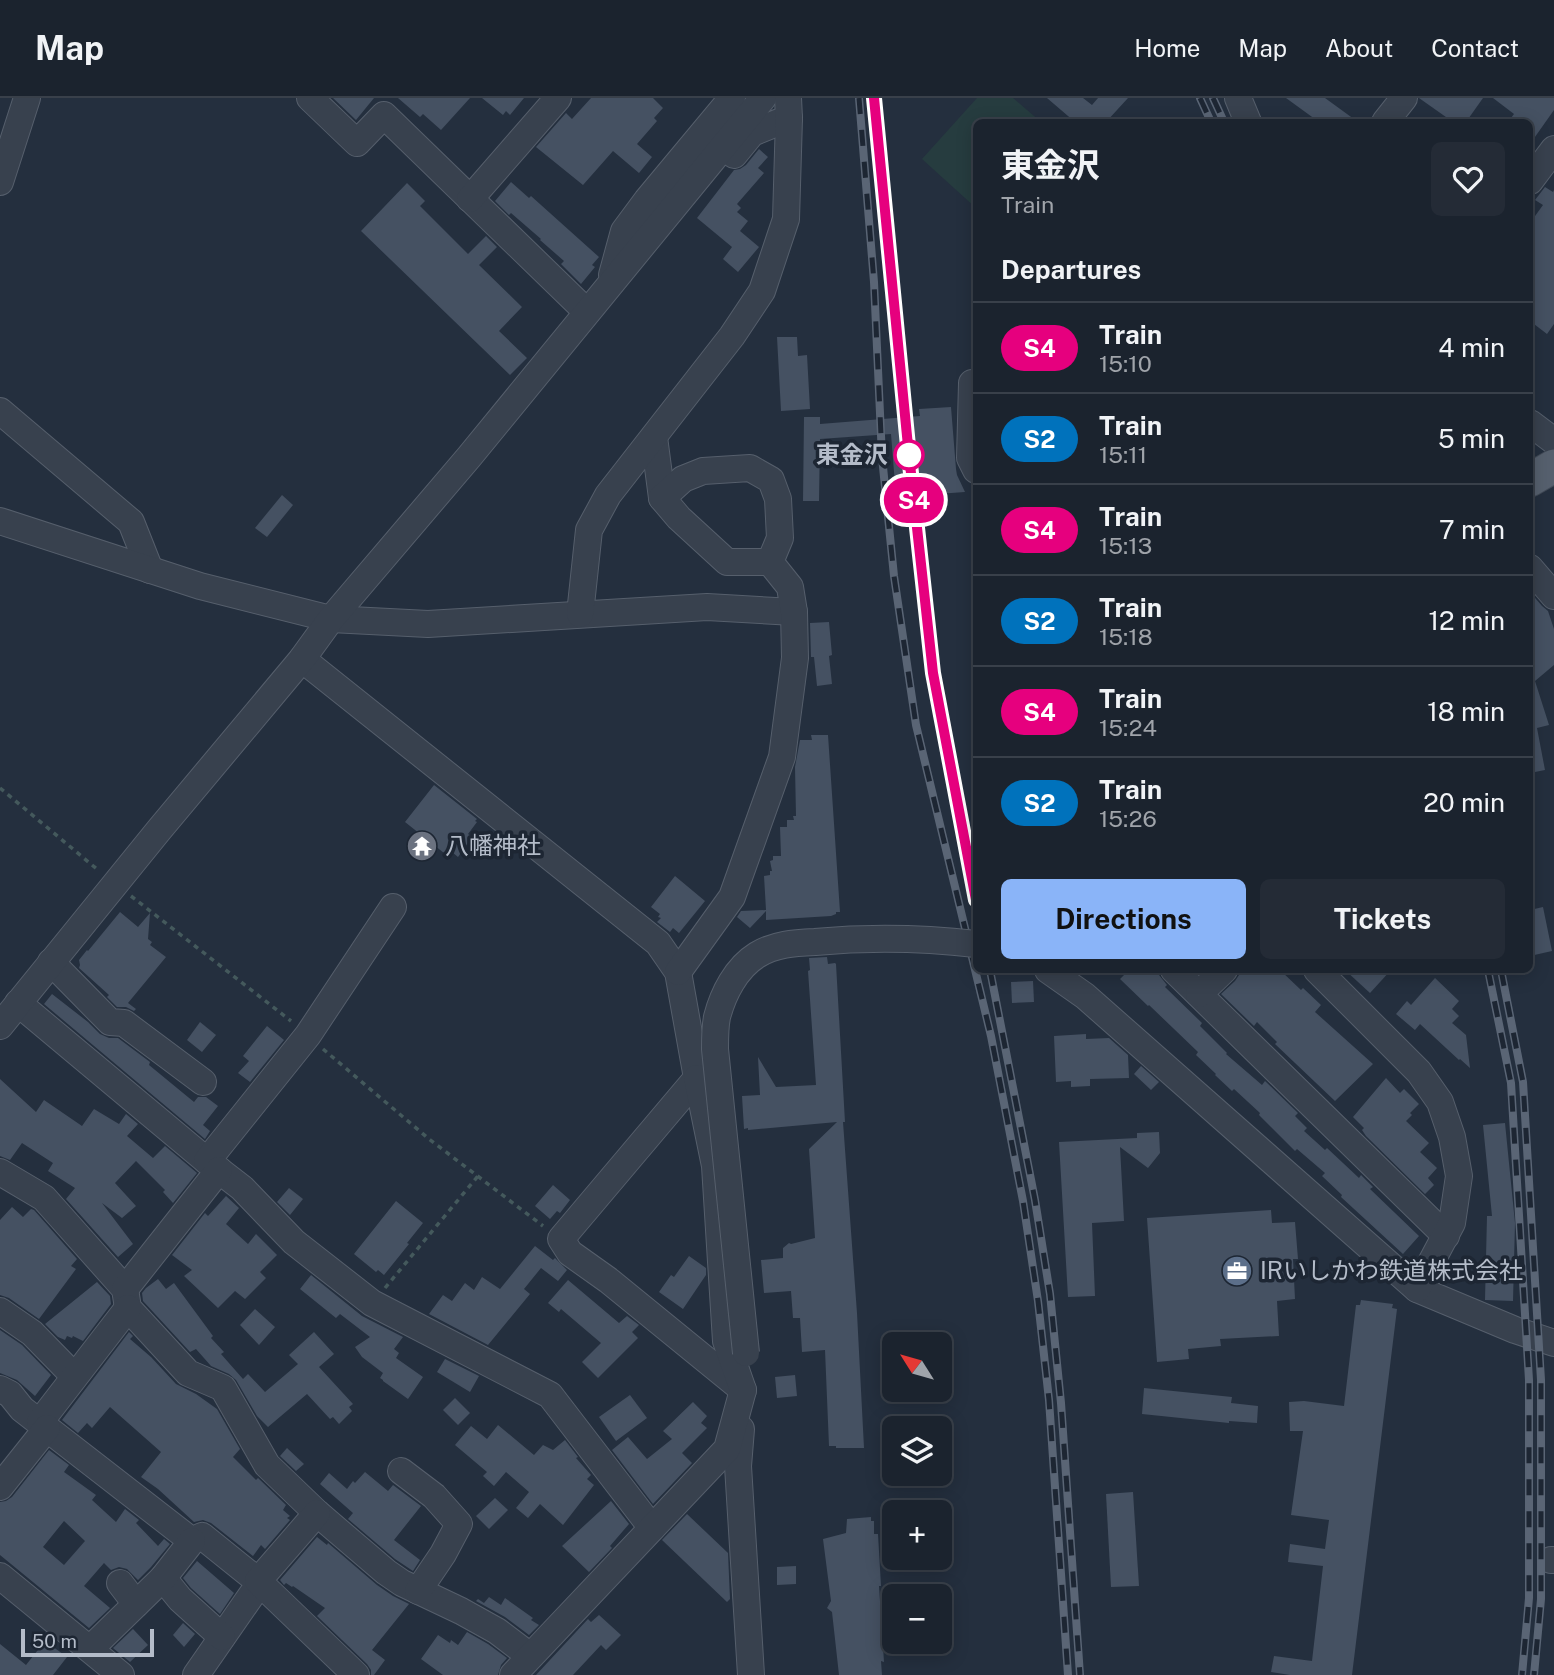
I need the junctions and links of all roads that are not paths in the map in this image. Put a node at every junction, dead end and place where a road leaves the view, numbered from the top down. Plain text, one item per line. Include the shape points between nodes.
1 (27, 98) edge
2 (310, 98) edge
3 (558, 98) edge
4 (732, 98) edge
5 (763, 98) edge
6 (1238, 98) edge
7 (1404, 98) edge
8 (391, 106) edge
9 (788, 108) edge
10 (1247, 119) edge
11 (1387, 119) edge
12 (0, 182) edge
13 (470, 199) junction
14 (610, 284) junction
15 (587, 312) junction
16 (973, 383) edge
17 (0, 411) edge
18 (1533, 425) edge
19 (654, 437) junction
20 (1554, 441) edge
21 (973, 464) edge
22 (1554, 466) edge
23 (1533, 478) edge
24 (662, 498) junction
25 (0, 521) edge
26 (770, 562) junction
27 (150, 570) junction
28 (1533, 572) edge
29 (1554, 596) edge
30 (794, 612) junction
31 (580, 614) junction
32 (331, 620) junction
33 (302, 659) junction
34 (393, 907) dead end
35 (973, 944) edge
36 (51, 962) junction
37 (678, 972) junction
38 (1052, 973) edge
39 (1177, 973) edge
40 (1221, 973) edge
41 (1320, 973) edge
42 (1199, 993) junction
43 (18, 1003) junction
44 (0, 1026) edge
45 (697, 1078) junction
46 (203, 1083) dead end
47 (213, 1166) junction
48 (0, 1172) edge
49 (1446, 1236) junction
50 (1417, 1289) junction
51 (126, 1299) junction
52 (0, 1311) edge
53 (1554, 1343) edge
54 (74, 1376) junction
55 (0, 1389) edge
56 (743, 1390) junction
57 (44, 1425) junction
58 (401, 1471) dead end
59 (0, 1487) edge
60 (317, 1513) junction
61 (652, 1528) junction
62 (192, 1541) junction
63 (0, 1576) edge
64 (163, 1578) junction
65 (258, 1581) junction
66 (418, 1591) junction
67 (222, 1637) junction
68 (90, 1649) junction
69 (521, 1666) edge
70 (121, 1675) edge
71 (196, 1675) edge
72 (356, 1675) edge
73 (751, 1675) edge

1 - 12 street
2 - 8 street via 357,143
3 - 13 street
4 - 14 street via 624,231
5 - 14 street
6 - 10 street
7 - 11 street
8 - 13 street
9 - 14 street via 752,134 654,252
9 - 19 street via 786,219 762,291
13 - 15 street
14 - 15 street
15 - 32 street
16 - 21 street
17 - 27 street via 131,522
18 - 20 street
19 - 24 street
19 - 31 street via 608,495 590,530
22 - 23 main road
24 - 26 street via 727,562
24 - 26 street via 683,479 703,471 750,468 771,480 778,499 780,537
25 - 27 street
26 - 30 street via 790,587
27 - 32 street
28 - 29 street
30 - 31 street via 707,607
30 - 37 street via 795,658 782,757 732,897
31 - 32 street via 428,624
32 - 33 street
33 - 36 street
33 - 37 street via 658,943
34 - 47 street
35 - 56 street, bridge via 846,939 779,945 756,956 738,972 726,992 717,1018 715,1049 746,1353
36 - 43 street
36 - 46 street via 110,1022 124,1023
37 - 45 street
38 - 50 street via 1085,996
39 - 42 street
40 - 42 street
41 - 49 street via 1419,1072 1440,1102 1459,1176
42 - 49 street
43 - 44 street
43 - 47 street
45 - 56 street via 715,1166 726,1341
45 - 56 street via 561,1239 570,1252
47 - 51 street
47 - 61 street via 242,1188 294,1242 372,1303 550,1395
48 - 51 street via 44,1198
49 - 50 street
50 - 53 street
51 - 54 street
51 - 60 street via 188,1373 222,1388 267,1465
52 - 54 street via 32,1333
54 - 57 street
55 - 57 street
56 - 61 street via 727,1449
56 - 73 street via 738,1466
57 - 59 street
57 - 62 street
58 - 66 street via 459,1524
60 - 65 street
60 - 66 street via 386,1572
61 - 69 street
62 - 64 street
62 - 65 street via 202,1536
63 - 68 street
64 - 67 street
64 - 68 street via 128,1593
65 - 67 street
65 - 72 street
66 - 69 street via 496,1631
67 - 71 street
68 - 70 street

